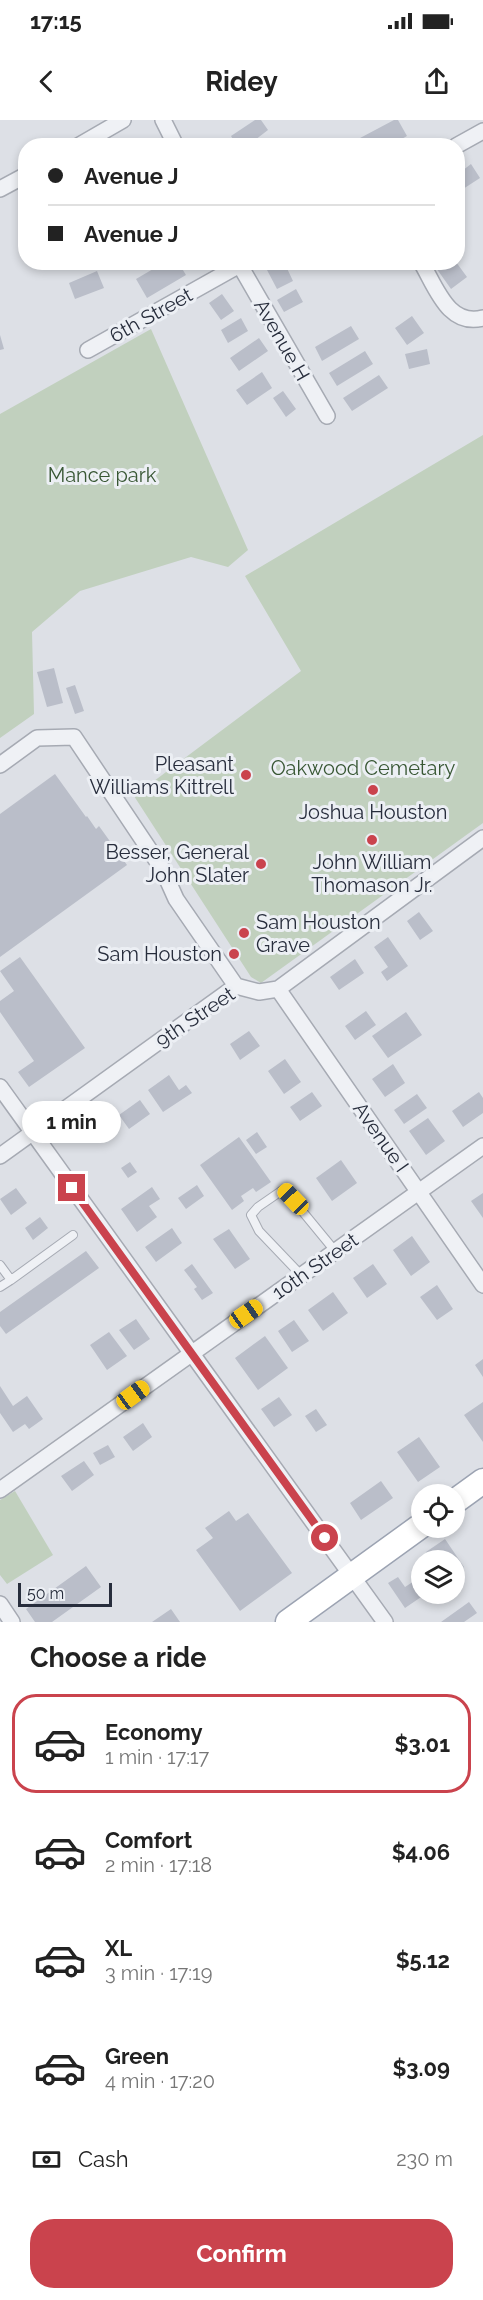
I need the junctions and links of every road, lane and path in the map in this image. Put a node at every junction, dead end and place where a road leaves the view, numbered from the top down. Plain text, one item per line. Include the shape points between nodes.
1 (123, 120) edge
2 (163, 120) edge
3 (483, 131) edge
4 (92, 138) edge
5 (173, 138) edge
6 (465, 141) edge
7 (18, 179) edge
8 (0, 189) edge
9 (230, 270) edge
10 (244, 270) edge
11 (425, 270) edge
12 (483, 318) edge
13 (88, 350) dead end
14 (327, 416) dead end
15 (0, 765) edge
16 (483, 838) edge
17 (236, 986) junction
18 (278, 989) junction
19 (0, 1087) edge
20 (32, 1133) junction
21 (483, 1146) edge
22 (0, 1156) edge
23 (418, 1192) junction
24 (73, 1235) dead end
25 (335, 1251) junction
26 (0, 1265) edge
27 (301, 1275) junction
28 (11, 1280) junction
29 (483, 1285) edge
30 (0, 1287) edge
31 (191, 1353) junction
32 (483, 1481) edge
33 (0, 1490) edge
34 (465, 1494) edge
35 (411, 1534) edge
36 (352, 1575) junction
37 (0, 1604) edge
38 (12, 1622) edge
39 (288, 1622) edge
40 (385, 1622) edge

1 - 4 street
2 - 5 street
3 - 6 street
7 - 8 street
9 - 13 street, 6th Street
10 - 14 street, Avenue H
11 - 12 street via 452,312 463,320
15 - 17 street via 37,738 74,737
16 - 18 street
17 - 18 street, 9th Street via 259,992
17 - 20 street, 9th Street
18 - 23 street, Avenue I
19 - 20 street
20 - 22 street, 9th Street
20 - 31 street
21 - 23 street, 10th Street
23 - 25 street, 10th Street
23 - 29 street, Avenue I
24 - 28 lane
25 - 27 street, 10th Street
25 - 27 lane via 284,1189 258,1207 251,1215 259,1230
26 - 28 lane
27 - 31 street, 10th Street
28 - 30 lane
31 - 33 street, 10th Street
31 - 36 street
32 - 34 main road
35 - 36 main road
36 - 39 main road
36 - 40 street
37 - 38 street

